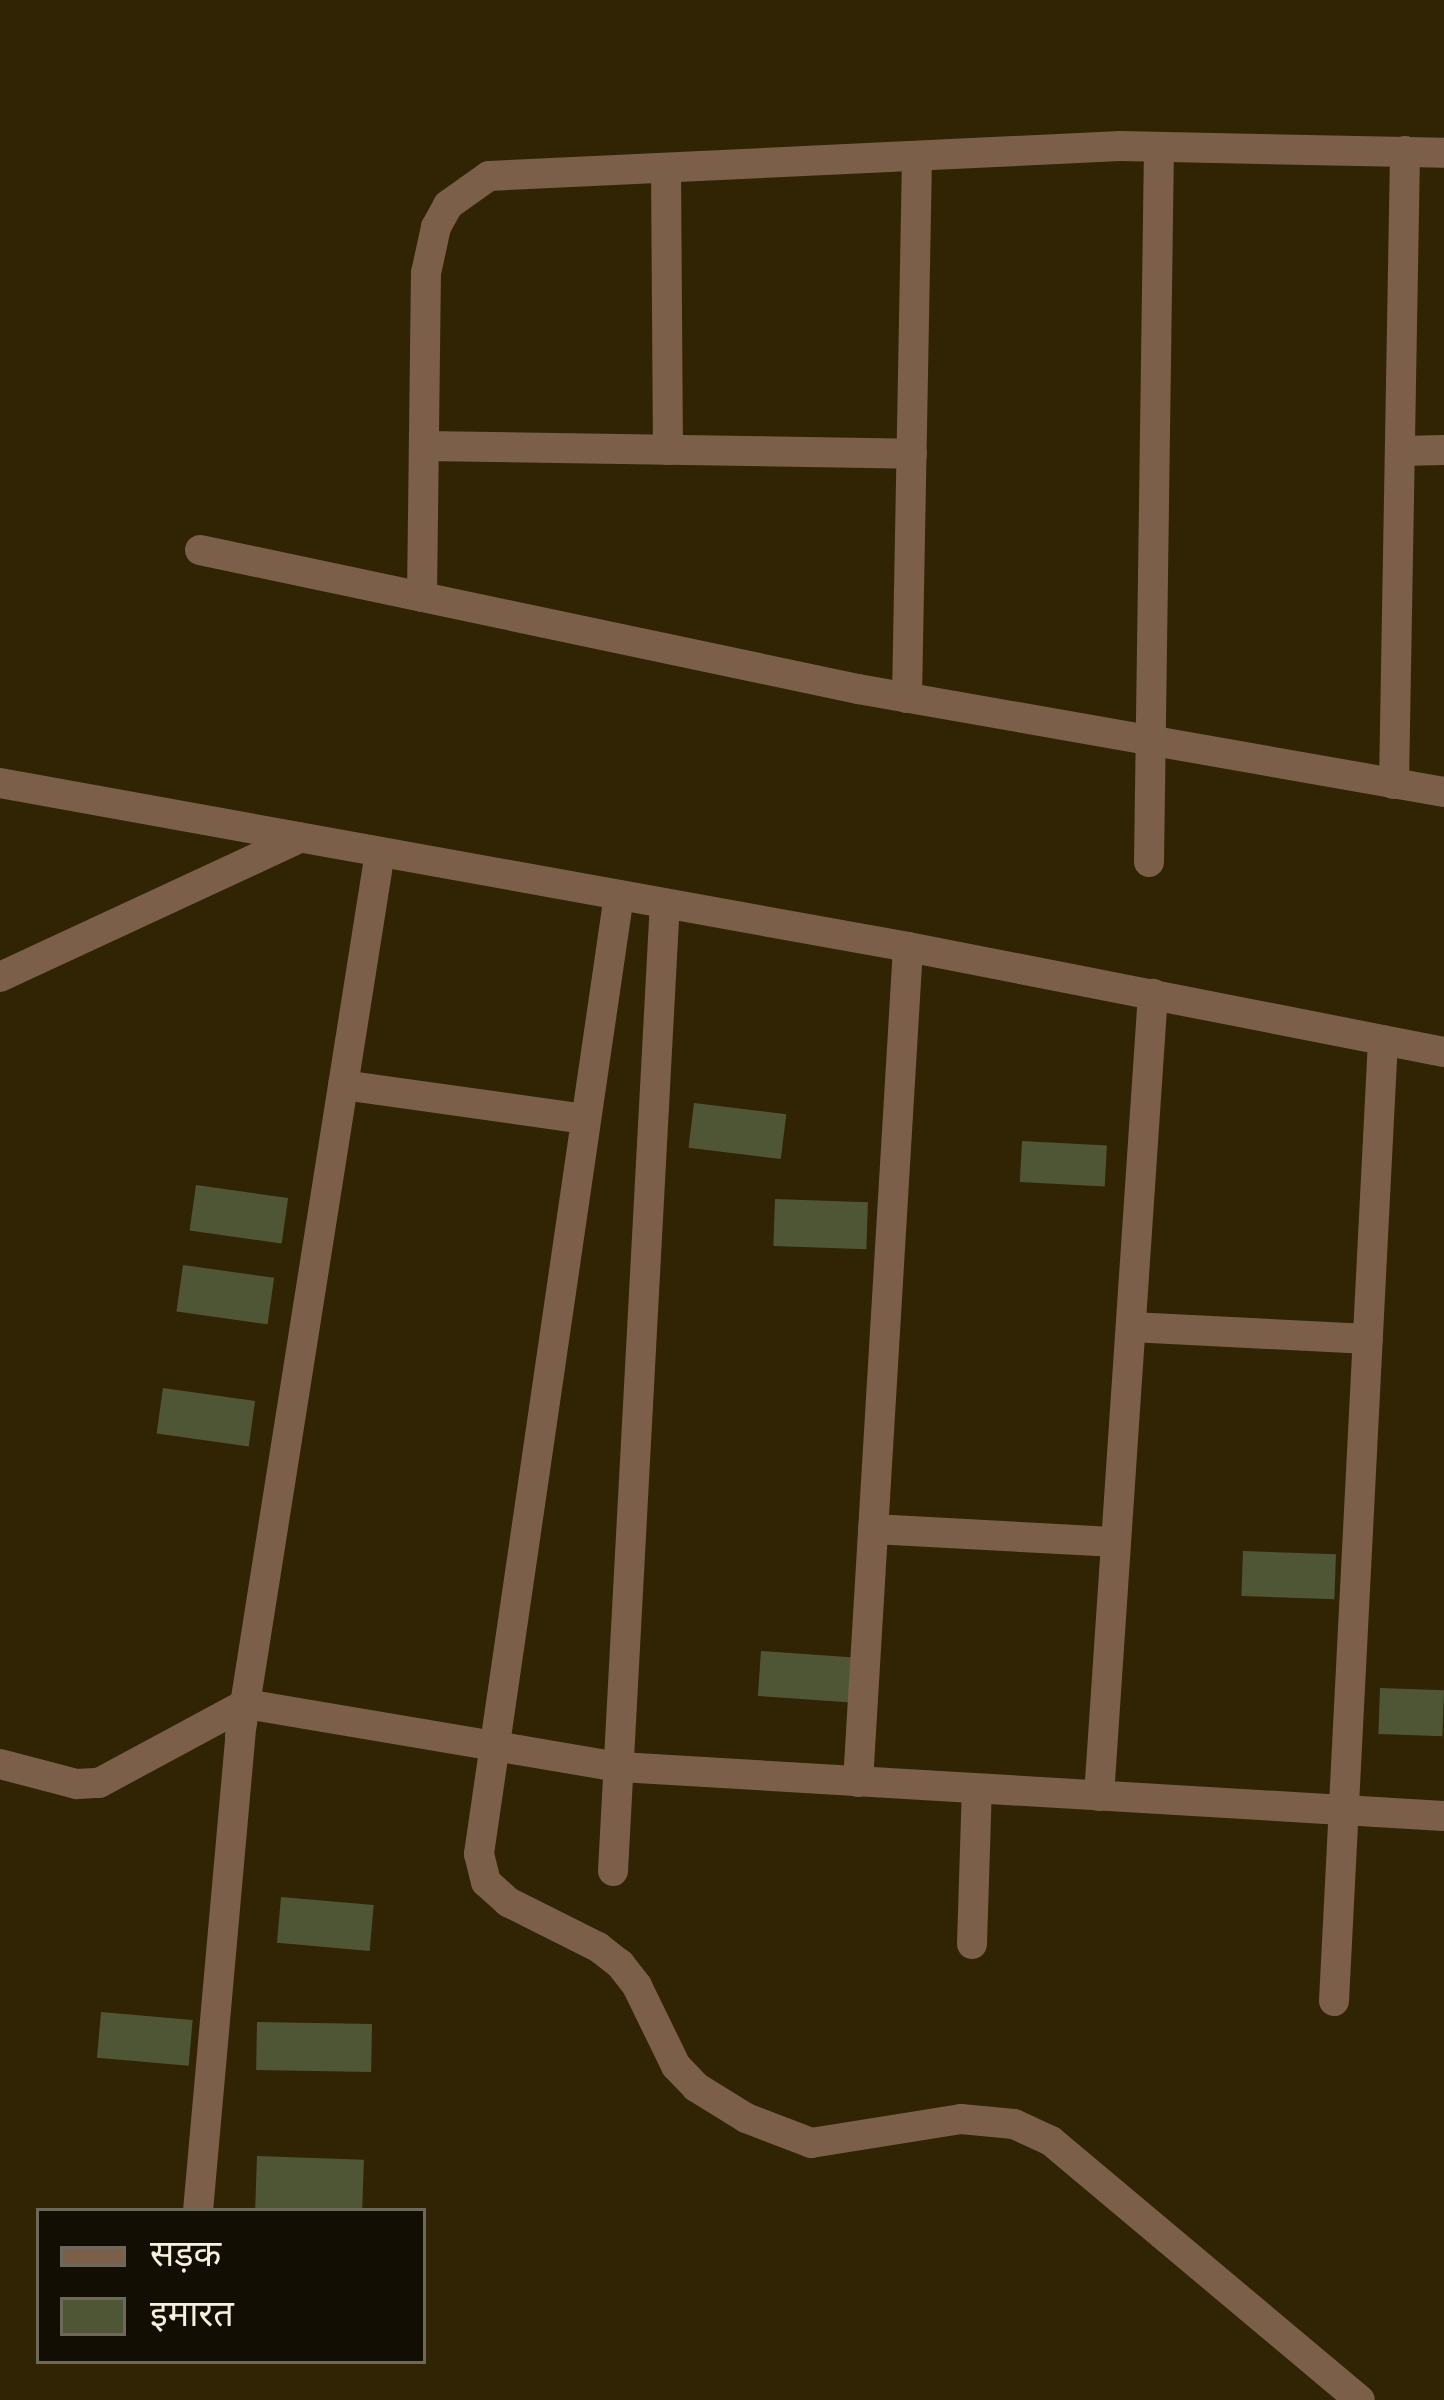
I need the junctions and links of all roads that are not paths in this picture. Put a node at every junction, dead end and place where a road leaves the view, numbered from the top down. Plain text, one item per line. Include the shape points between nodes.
1 (1159, 147) junction
2 (1405, 151) junction
3 (1444, 153) edge
4 (917, 156) junction
5 (666, 168) junction
6 (424, 446) junction
7 (668, 450) junction
8 (1444, 450) edge
9 (1400, 451) junction
10 (911, 454) junction
11 (200, 550) dead end
12 (422, 597) junction
13 (907, 698) junction
14 (1148, 740) junction
15 (0, 784) edge
16 (1394, 784) junction
17 (1444, 792) edge
18 (300, 838) junction
19 (380, 852) junction
20 (1149, 862) dead end
21 (619, 895) junction
22 (664, 903) junction
23 (908, 946) junction
24 (0, 976) edge
25 (1154, 994) junction
26 (1384, 1040) junction
27 (1444, 1052) edge
28 (343, 1085) junction
29 (586, 1118) junction
30 (1131, 1327) junction
31 (1368, 1340) junction
32 (873, 1529) junction
33 (1116, 1542) junction
34 (245, 1704) junction
35 (493, 1749) junction
36 (0, 1764) edge
37 (620, 1767) junction
38 (858, 1782) junction
39 (977, 1789) junction
40 (1099, 1796) junction
41 (1344, 1810) junction
42 (1444, 1816) edge
43 (614, 1871) dead end
44 (972, 1944) dead end
45 (1334, 2001) dead end
46 (198, 2208) edge
47 (1360, 2400) edge

1 - 2 street
1 - 4 street
1 - 14 street
2 - 3 street
2 - 9 street
4 - 5 street
4 - 10 street
5 - 6 street via 489,176 448,205 426,272
5 - 7 street
6 - 7 street
6 - 12 street
7 - 10 street
8 - 9 street
9 - 16 street
10 - 13 street
11 - 12 street
12 - 13 street
13 - 14 street
14 - 16 street
14 - 20 street
15 - 18 street
16 - 17 street
18 - 19 street
18 - 24 street
19 - 21 street
19 - 28 street
21 - 22 street
21 - 29 street
22 - 23 street
22 - 37 street
23 - 25 street
23 - 32 street
25 - 26 street
25 - 30 street
26 - 27 street
26 - 31 street
28 - 29 street
28 - 34 street
29 - 35 street
30 - 31 street
30 - 33 street
31 - 41 street
32 - 33 street
32 - 38 street
33 - 40 street
34 - 35 street
34 - 36 street via 99,1783
34 - 46 street
35 - 37 street
35 - 47 street via 478,1854 486,1882 620,1964 696,2087 811,2143 961,2119 1014,2124 1051,2141
37 - 38 street
37 - 43 street
38 - 39 street
39 - 40 street
39 - 44 street
40 - 41 street
41 - 42 street
41 - 45 street

